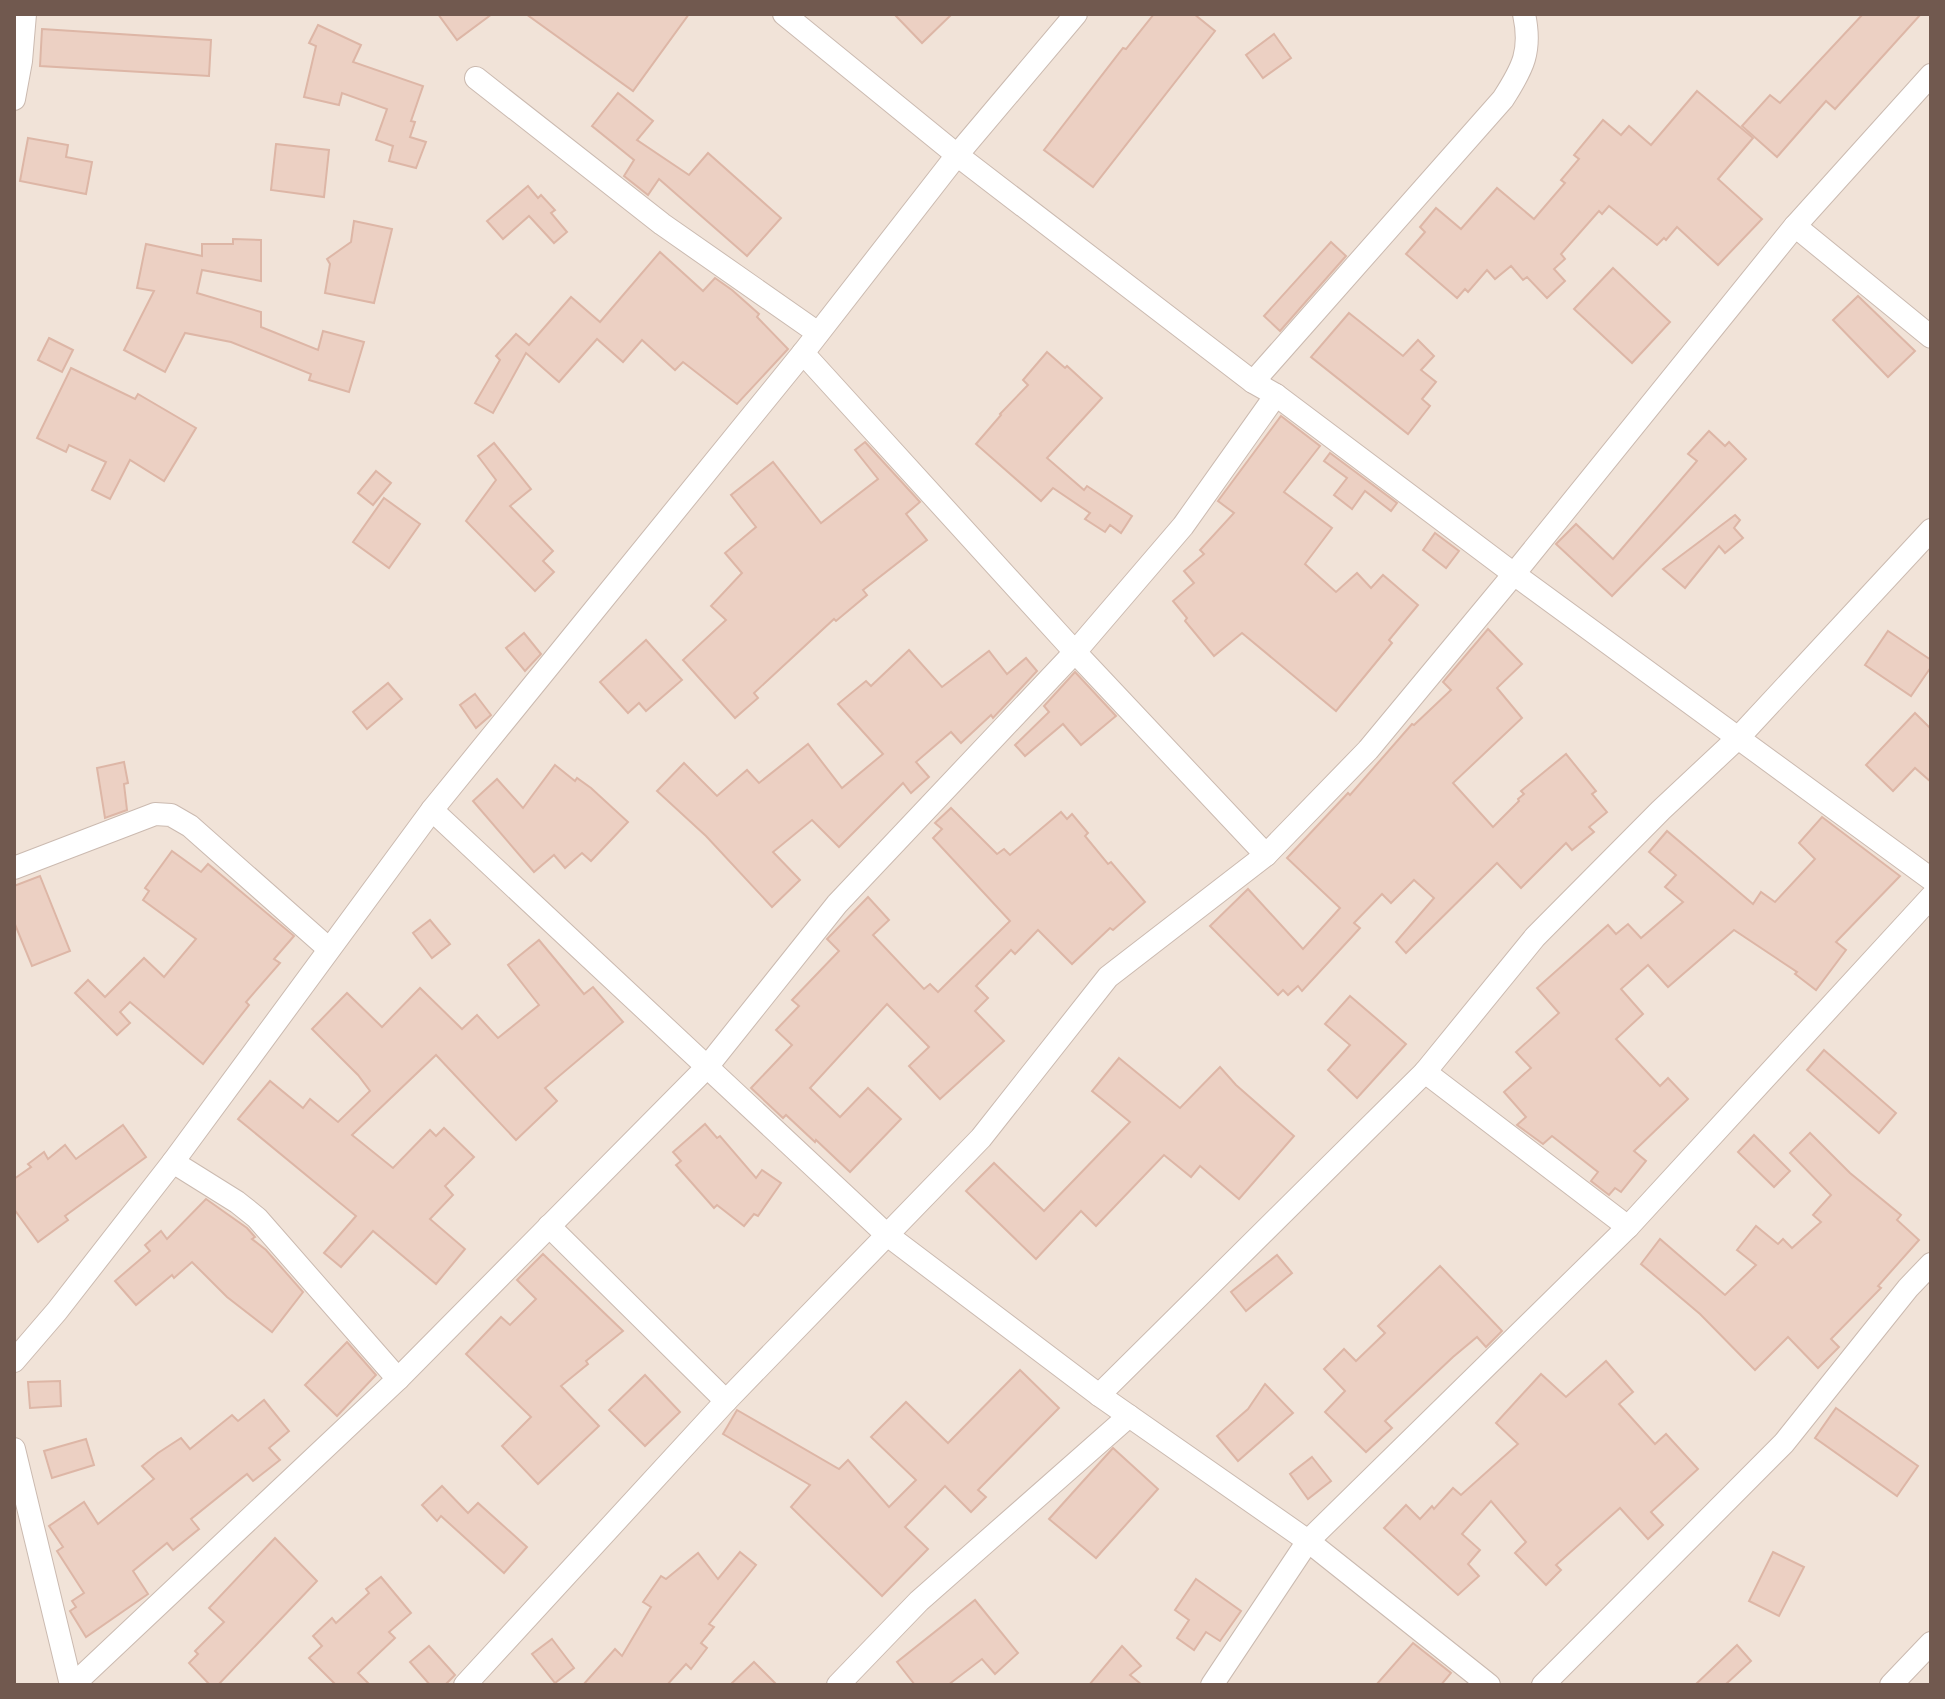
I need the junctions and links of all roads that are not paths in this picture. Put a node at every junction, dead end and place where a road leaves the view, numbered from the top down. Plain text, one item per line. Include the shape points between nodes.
1 (25, 14) edge
2 (784, 14) edge
3 (1076, 14) edge
4 (1524, 14) edge
5 (1931, 75) edge
6 (476, 78) dead end
7 (14, 99) edge
8 (957, 155) junction
9 (1795, 226) junction
10 (818, 333) junction
11 (1931, 337) edge
12 (803, 353) junction
13 (1253, 382) junction
14 (1276, 395) junction
15 (1931, 530) edge
16 (1514, 574) junction
17 (1075, 652) junction
18 (1739, 737) junction
19 (432, 810) junction
20 (1266, 855) junction
21 (14, 868) edge
22 (1931, 879) edge
23 (1931, 897) edge
24 (329, 949) junction
25 (707, 1067) junction
26 (1425, 1072) junction
27 (173, 1162) junction
28 (549, 1226) junction
29 (1628, 1227) junction
30 (886, 1234) junction
31 (1931, 1264) edge
32 (14, 1361) edge
33 (398, 1379) junction
34 (1099, 1395) junction
35 (726, 1401) junction
36 (1129, 1416) junction
37 (14, 1449) edge
38 (1308, 1541) junction
39 (1931, 1643) edge
40 (72, 1685) edge
41 (465, 1685) edge
42 (838, 1685) edge
43 (1212, 1685) edge
44 (1489, 1685) edge
45 (1543, 1685) edge
46 (1891, 1685) edge

1 - 7 street
2 - 8 street
3 - 8 street
4 - 13 street via 1529,38 1522,69 1503,99
5 - 9 street
6 - 10 street via 662,224
8 - 10 street
8 - 13 street
9 - 11 street
9 - 16 street
10 - 12 street
12 - 17 street
12 - 19 street
13 - 14 street
14 - 16 street
14 - 17 street via 1183,526
15 - 18 street
16 - 18 street
16 - 20 street via 1368,750
17 - 20 street
17 - 25 street via 837,904
18 - 22 street
18 - 26 street via 1535,937
19 - 24 street
19 - 25 street
20 - 30 street via 1108,977 981,1138
21 - 24 street via 155,814 171,815
23 - 29 street
24 - 27 street
25 - 28 street
25 - 30 street
26 - 29 street
26 - 34 street
27 - 32 street
27 - 33 street via 257,1218
28 - 33 street
28 - 35 street
29 - 38 street
30 - 34 street
30 - 35 street
31 - 45 street via 1784,1443
33 - 40 street
34 - 36 street
35 - 41 street
36 - 38 street
36 - 42 street via 919,1601
37 - 40 street
38 - 43 street
38 - 44 street
39 - 46 street

